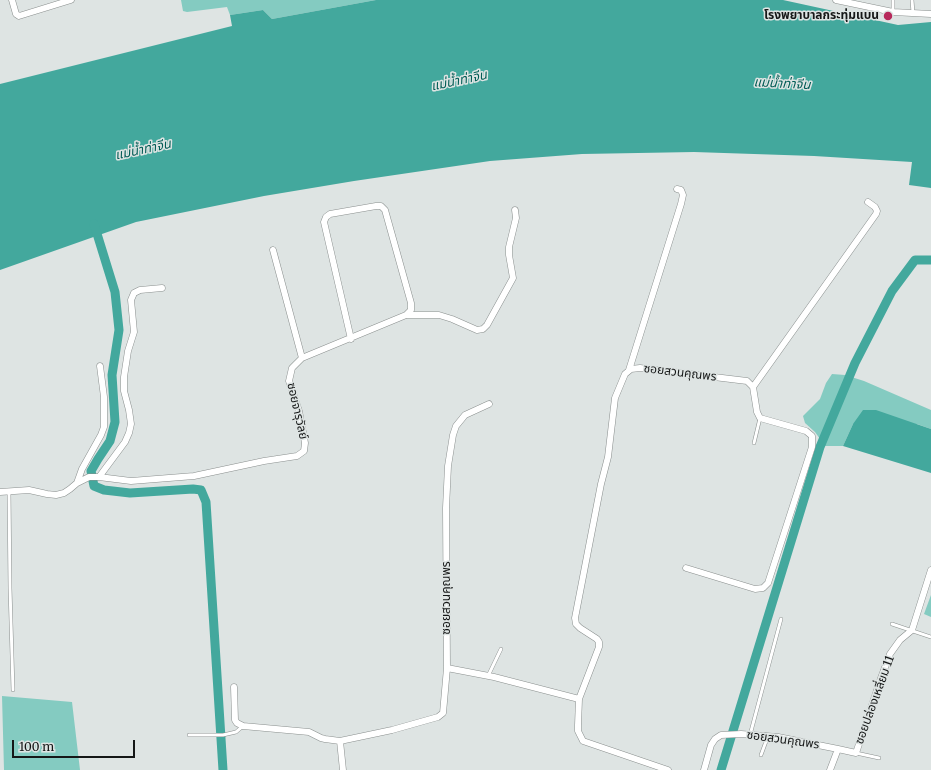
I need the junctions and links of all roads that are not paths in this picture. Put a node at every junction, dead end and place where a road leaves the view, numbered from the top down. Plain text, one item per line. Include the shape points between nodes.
1 (12, 0) edge
2 (71, 0) edge
3 (836, 0) edge
4 (893, 0) edge
5 (912, 0) edge
6 (893, 12) junction
7 (913, 13) junction
8 (931, 14) edge
9 (677, 189) dead end
10 (868, 202) dead end
11 (514, 210) dead end
12 (273, 250) dead end
13 (162, 288) dead end
14 (406, 315) junction
15 (351, 339) junction
16 (302, 358) junction
17 (100, 366) dead end
18 (629, 370) junction
19 (753, 387) junction
20 (489, 404) dead end
21 (760, 418) junction
22 (754, 443) dead end
23 (99, 476) junction
24 (77, 483) junction
25 (9, 490) junction
26 (0, 492) edge
27 (686, 568) dead end
28 (931, 570) edge
29 (781, 619) dead end
30 (892, 624) dead end
31 (912, 630) junction
32 (931, 637) edge
33 (501, 649) dead end
34 (447, 668) junction
35 (488, 676) junction
36 (234, 686) dead end
37 (13, 690) dead end
38 (579, 699) junction
39 (243, 726) junction
40 (189, 735) dead end
41 (750, 735) junction
42 (768, 736) junction
43 (340, 741) junction
44 (838, 749) junction
45 (856, 753) junction
46 (761, 755) dead end
47 (878, 758) dead end
48 (343, 770) edge
49 (668, 770) edge
50 (704, 770) edge
51 (830, 770) edge

1 - 2 street via 19,16
3 - 6 street
4 - 6 lane
5 - 7 lane
6 - 7 street
7 - 8 street
9 - 18 street via 682,190 682,204
10 - 19 street via 875,207 876,214
11 - 14 street via 516,218 509,247 512,278 483,329 477,330 439,315
12 - 16 street
13 - 23 street via 140,290 134,293 131,300 134,332 124,377 124,392 131,424 125,442
14 - 15 street
14 - 15 street via 411,310 411,304 385,210 381,206 376,206 330,214 324,222
15 - 16 street
16 - 23 street, ซอยจารุวัลย์ via 292,368 289,381 299,411 305,443 304,451 298,456 178,478 130,481
17 - 24 street via 104,427
18 - 19 street, ซอยสวนคุณพร via 640,368 747,381
18 - 38 street, ซอยสวนคุณพร via 624,374 615,398 609,450 575,618 580,628 599,642
19 - 21 street
20 - 34 street, ซอยสวนคุณพร via 465,415 456,426 448,466
21 - 22 lane
21 - 27 street via 806,431 812,436 812,446 768,582 763,588 755,589
23 - 24 street, ซอยจารุวัลย์ via 89,477
24 - 25 street, ซอยจารุวัลย์ via 64,493 56,495 29,490
25 - 26 street, ซอยจารุวัลย์
25 - 37 lane
28 - 31 street, ซอยปล่องเหลี่ยม 11
29 - 41 lane
30 - 31 lane
31 - 32 lane
31 - 45 street, ซอยปล่องเหลี่ยม 11 via 900,640 890,654
33 - 35 lane
34 - 35 street
34 - 43 street, ซอยสวนคุณพร via 445,707 438,717
35 - 38 street
36 - 39 street via 235,720
38 - 49 street, ซอยสวนคุณพร via 578,731 583,741
39 - 40 lane via 236,732 223,735
39 - 43 street, ซอยสวนคุณพร via 309,732 321,738
41 - 42 street, ซอยสวนคุณพร
41 - 50 street, ซอยสวนคุณพร via 721,735 715,739
42 - 44 street, ซอยสวนคุณพร
42 - 46 lane
43 - 48 street
44 - 45 street, ซอยปล่องเหลี่ยม 11
44 - 51 street, ซอยปล่องเหลี่ยม 11
45 - 47 lane

